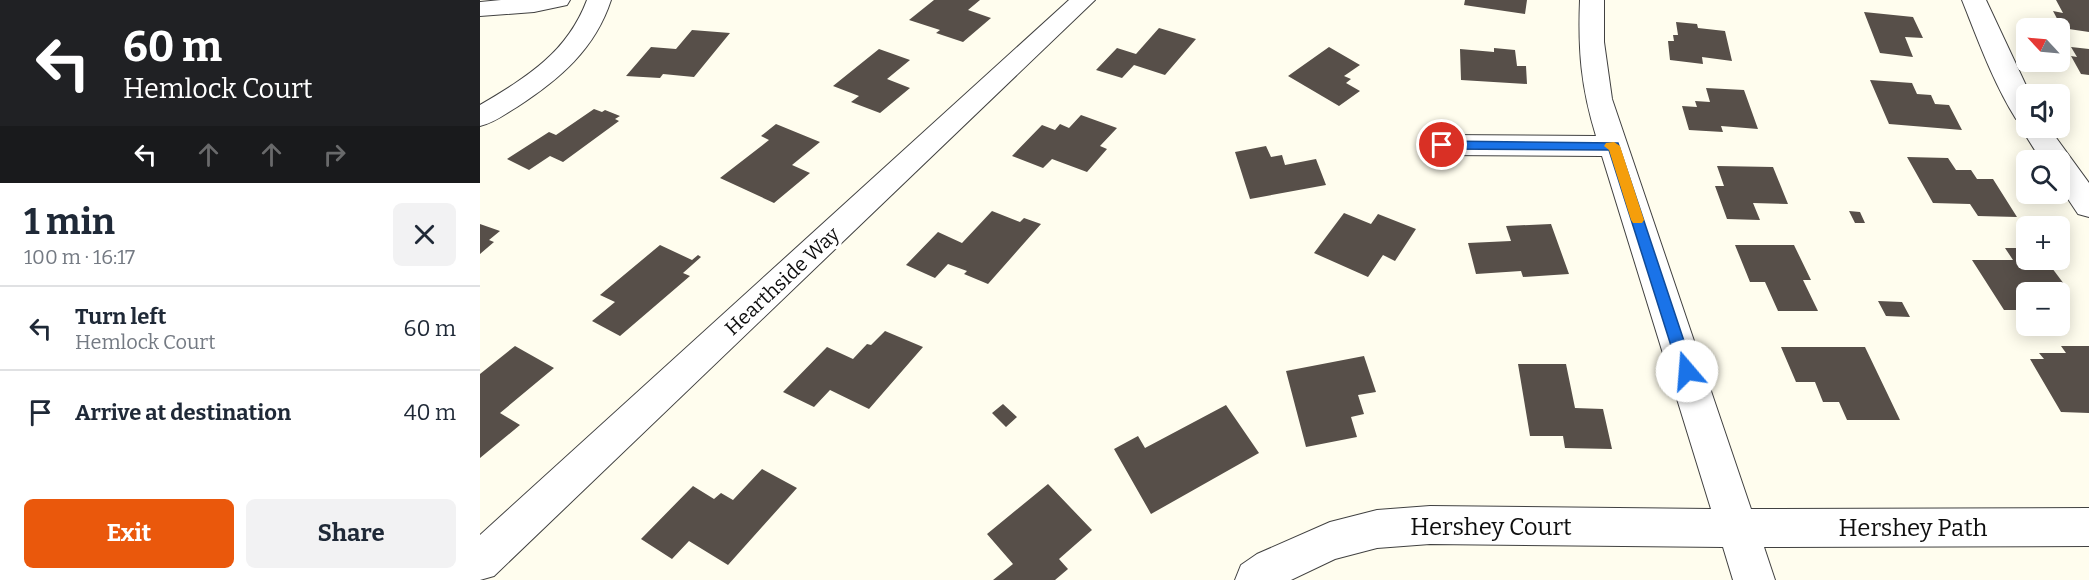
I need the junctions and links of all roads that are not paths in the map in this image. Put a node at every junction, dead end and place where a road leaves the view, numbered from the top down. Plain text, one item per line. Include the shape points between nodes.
1 (558, 0) edge
2 (599, 0) edge
3 (1083, 0) edge
4 (1592, 0) edge
5 (1974, 0) edge
6 (480, 9) edge
7 (2016, 94) edge
8 (480, 117) edge
9 (1442, 145) dead end
10 (1614, 146) junction
11 (2070, 179) edge
12 (2089, 206) edge
13 (2089, 527) edge
14 (1738, 528) junction
15 (480, 562) edge
16 (1256, 580) edge
17 (1754, 580) edge

1 - 6 street
2 - 8 street via 593,20 574,49 525,89
3 - 15 street, Hearthside Way
4 - 10 street via 1591,42 1598,99
5 - 7 street
9 - 10 street
10 - 14 street
11 - 12 street
13 - 14 street, Hershey Path
14 - 16 street, Hershey Court via 1430,525 1377,529 1330,541 1272,568
14 - 17 street

